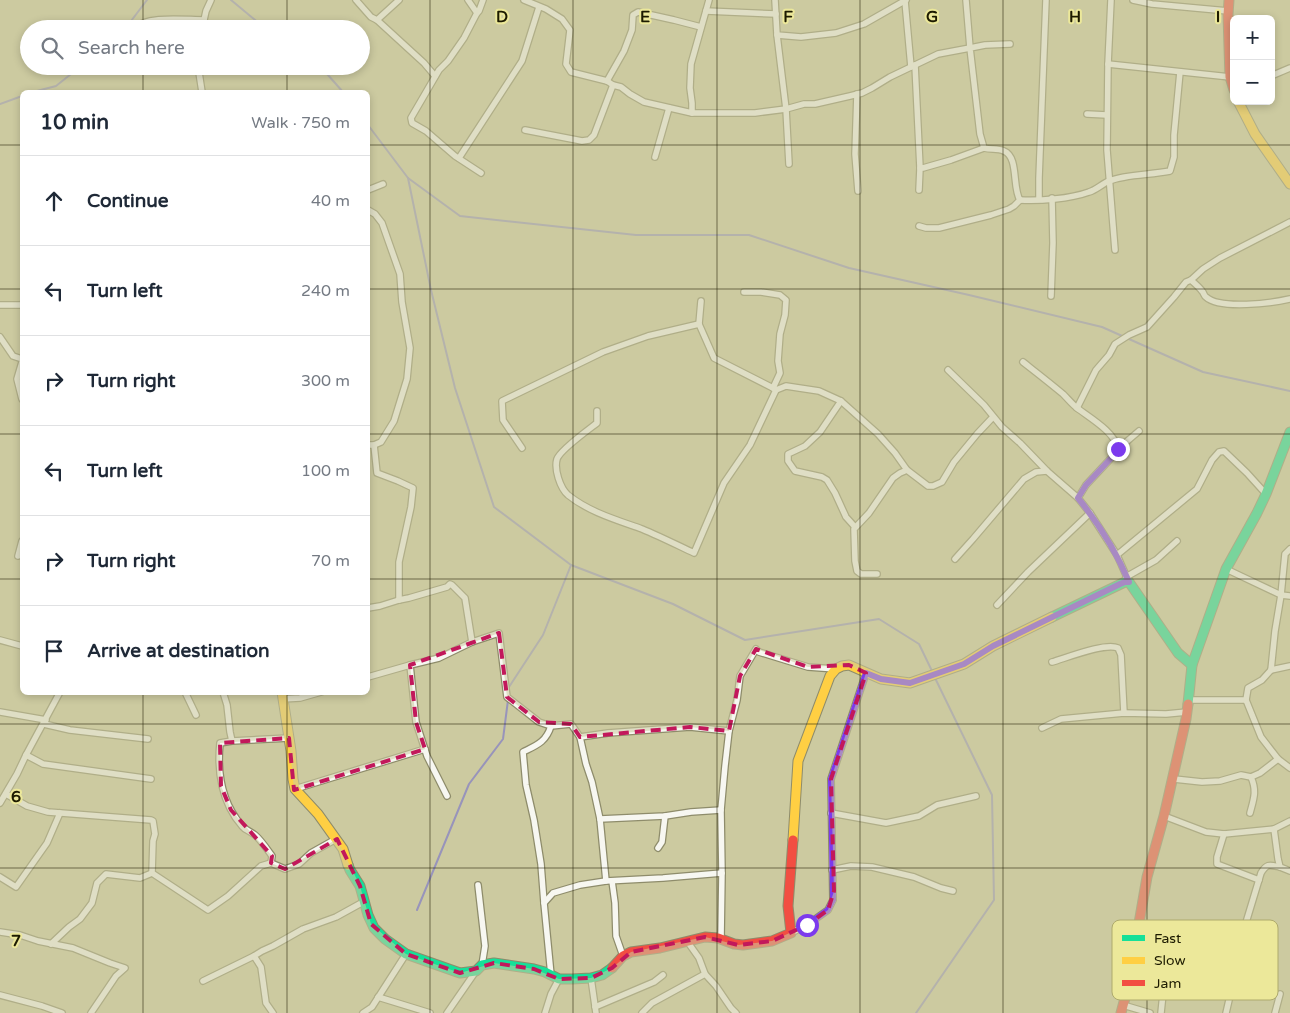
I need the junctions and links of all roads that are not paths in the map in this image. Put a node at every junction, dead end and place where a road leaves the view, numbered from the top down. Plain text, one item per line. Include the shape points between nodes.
1 (211, 0) edge
2 (356, 0) edge
3 (399, 0) edge
4 (468, 0) edge
5 (483, 0) edge
6 (524, 0) edge
7 (709, 0) edge
8 (775, 0) edge
9 (966, 0) edge
10 (1046, 0) edge
11 (1111, 0) edge
12 (1133, 0) edge
13 (1229, 0) edge
14 (906, 1) edge
15 (1151, 2) edge
16 (539, 7) junction
17 (706, 11) junction
18 (477, 12) junction
19 (1228, 12) junction
20 (776, 14) junction
21 (156, 20) edge
22 (204, 20) joint
23 (377, 20) junction
24 (701, 27) junction
25 (777, 34) junction
26 (1010, 44) dead end
27 (970, 48) junction
28 (1108, 64) junction
29 (913, 66) junction
30 (1290, 68) edge
31 (1180, 72) junction
32 (1275, 74) edge
33 (199, 75) edge
34 (435, 76) junction
35 (1230, 77) joint
36 (607, 80) junction
37 (613, 85) junction
38 (202, 90) edge
39 (857, 94) junction
40 (1240, 105) edge
41 (669, 108) junction
42 (786, 110) junction
43 (692, 113) junction
44 (1087, 114) dead end
45 (1107, 115) junction
46 (525, 130) dead end
47 (984, 148) junction
48 (655, 157) dead end
49 (459, 158) junction
50 (789, 164) dead end
51 (920, 168) junction
52 (481, 173) dead end
53 (1109, 182) junction
54 (383, 184) dead end
55 (1290, 184) edge
56 (370, 189) edge
57 (919, 190) dead end
58 (858, 191) dead end
59 (1052, 198) junction
60 (1039, 199) junction
61 (1020, 200) junction
62 (370, 211) edge
63 (1290, 222) edge
64 (919, 226) dead end
65 (1114, 250) dead end
66 (1191, 280) junction
67 (744, 292) dead end
68 (1051, 296) dead end
69 (1290, 300) edge
70 (701, 301) dead end
71 (0, 305) edge
72 (20, 305) edge
73 (699, 324) junction
74 (0, 337) edge
75 (20, 359) edge
76 (1023, 362) dead end
77 (20, 368) edge
78 (948, 370) dead end
79 (774, 389) junction
80 (20, 391) edge
81 (841, 401) junction
82 (1077, 408) junction
83 (597, 411) dead end
84 (993, 416) junction
85 (1139, 431) dead end
86 (1290, 432) edge
87 (371, 445) edge
88 (522, 448) dead end
89 (1118, 449) junction
90 (907, 470) junction
91 (1048, 472) junction
92 (1266, 494) junction
93 (1078, 498) junction
94 (1090, 513) junction
95 (856, 527) junction
96 (1177, 541) dead end
97 (20, 548) edge
98 (1290, 549) edge
99 (1117, 555) junction
100 (18, 556) dead end
101 (955, 559) dead end
102 (1226, 569) junction
103 (877, 574) dead end
104 (1128, 580) junction
105 (1281, 595) junction
106 (1290, 596) edge
107 (399, 600) junction
108 (997, 605) dead end
109 (370, 608) edge
110 (0, 640) edge
111 (472, 642) junction
112 (20, 645) edge
113 (1052, 662) dead end
114 (410, 665) junction
115 (1192, 665) junction
116 (1290, 666) edge
117 (836, 669) junction
118 (1271, 670) junction
119 (866, 673) junction
120 (370, 676) edge
121 (58, 695) edge
122 (186, 695) edge
123 (224, 695) edge
124 (310, 695) edge
125 (282, 696) edge
126 (1188, 700) junction
127 (1246, 700) junction
128 (0, 712) edge
129 (1186, 712) junction
130 (1124, 713) junction
131 (196, 715) dead end
132 (45, 722) junction
133 (551, 726) junction
134 (1042, 728) dead end
135 (729, 731) junction
136 (580, 736) junction
137 (289, 738) junction
138 (148, 739) dead end
139 (232, 741) junction
140 (425, 748) junction
141 (26, 755) junction
142 (1278, 759) junction
143 (1290, 768) edge
144 (1251, 777) junction
145 (1174, 778) junction
146 (151, 779) dead end
147 (295, 789) junction
148 (6, 794) junction
149 (447, 796) dead end
150 (976, 796) dead end
151 (0, 803) edge
152 (721, 810) junction
153 (60, 813) junction
154 (831, 813) junction
155 (1250, 813) dead end
156 (665, 816) junction
157 (1164, 816) junction
158 (600, 819) junction
159 (1290, 821) edge
160 (1274, 829) junction
161 (1224, 834) junction
162 (336, 839) junction
163 (658, 848) dead end
164 (271, 863) junction
165 (1280, 867) junction
166 (832, 870) junction
167 (1290, 871) edge
168 (722, 872) junction
169 (152, 873) junction
170 (0, 877) edge
171 (1259, 880) junction
172 (609, 881) junction
173 (478, 885) dead end
174 (953, 891) dead end
175 (365, 901) junction
176 (544, 903) junction
177 (1140, 920) edge
178 (1247, 920) edge
179 (0, 932) edge
180 (791, 933) junction
181 (721, 939) junction
182 (687, 941) junction
183 (51, 944) junction
184 (406, 954) junction
185 (254, 956) junction
186 (623, 956) junction
187 (479, 968) junction
188 (705, 974) junction
189 (663, 975) dead end
190 (555, 977) junction
191 (591, 978) junction
192 (203, 981) dead end
193 (1280, 994) dead end
194 (0, 995) edge
195 (378, 997) junction
196 (1162, 1000) edge
197 (1229, 1000) edge
198 (1122, 1009) edge
199 (596, 1010) edge
200 (62, 1013) edge
201 (90, 1013) edge
202 (273, 1013) edge
203 (362, 1013) edge
204 (430, 1013) edge
205 (447, 1013) edge
206 (545, 1013) edge
207 (642, 1013) edge
208 (736, 1013) edge
209 (1150, 1013) edge
210 (1160, 1013) edge
211 (1226, 1013) edge
212 (1276, 1013) edge

1 - 22 street
2 - 23 street
3 - 23 street
4 - 18 street
5 - 18 street
6 - 16 street
7 - 17 street
8 - 20 street
9 - 27 street
10 - 60 street
11 - 28 street
12 - 15 street
13 - 19 street
14 - 25 street via 864,24 836,33 801,37
14 - 29 street
15 - 19 street
16 - 36 street via 562,18 570,30 566,64 571,72
16 - 49 street via 522,61
17 - 20 street
17 - 24 street
18 - 34 street via 464,38
19 - 35 street
20 - 25 street
21 - 22 street
23 - 34 street
24 - 36 street via 638,12 634,14 624,51
24 - 43 street via 691,64
25 - 42 street
26 - 27 street
27 - 29 street via 938,54
27 - 47 street
28 - 31 street
28 - 45 street
29 - 39 street
29 - 51 street
30 - 32 street
31 - 35 street
31 - 53 street via 1174,157 1170,171
33 - 38 street
34 - 49 street via 411,121
36 - 37 street
37 - 41 street via 644,102
37 - 46 street via 594,135 589,140
39 - 42 street
39 - 58 street via 855,154
40 - 55 street via 1272,161
41 - 43 street
41 - 48 street
42 - 43 street
42 - 50 street
44 - 45 street
45 - 53 street
47 - 51 street
47 - 61 street via 998,149 1011,156 1016,193
49 - 52 street
51 - 57 street
53 - 59 street via 1088,193
53 - 65 street
54 - 56 street
59 - 60 street
59 - 68 street
60 - 61 street
61 - 64 street via 1009,209 991,215 939,228
62 - 87 street via 382,223 400,274 410,348 407,379 394,421 381,442
63 - 66 street via 1220,258
66 - 69 street via 1207,298 1218,303 1245,305
66 - 82 street via 1147,326 1114,344 1096,370
67 - 79 street via 780,295 786,300 786,315 780,334 780,374
70 - 73 street
71 - 72 street
73 - 79 street via 714,358
73 - 88 street via 648,336 603,352 502,401 503,420
74 - 75 street via 12,356
76 - 82 street
77 - 80 street via 17,379
78 - 84 street
79 - 81 street via 786,386 819,391
79 - 83 street via 750,445 724,483 694,553 612,518 566,494 558,478 557,459 597,423
81 - 90 street via 878,434
81 - 95 street via 820,432 805,446 788,454 788,461 795,471 827,480 846,518
82 - 89 street via 1114,439
84 - 90 street via 954,462 942,482 928,486
84 - 91 street
85 - 89 street
86 - 92 street
87 - 107 street via 377,473 413,488 399,562
89 - 93 street
90 - 95 street via 893,478
91 - 93 street
91 - 101 street via 1036,472 1024,479
92 - 99 street via 1234,459 1224,451 1219,452 1197,488
92 - 102 street
93 - 94 street
94 - 99 street
94 - 108 street
95 - 103 street via 857,571
96 - 104 street
97 - 100 street
98 - 105 street via 1285,554
99 - 104 street
102 - 105 street
102 - 115 street
104 - 115 street via 1178,653
104 - 119 street via 993,646 964,664 910,683 881,679
105 - 106 street
105 - 118 street
107 - 109 street
107 - 111 street via 452,585 465,598
110 - 112 street
111 - 114 street via 439,658
111 - 133 street via 499,633 507,697 540,722
113 - 130 street via 1101,647 1118,648
114 - 120 street
114 - 140 street via 416,722
115 - 126 street
116 - 118 street
117 - 119 street via 849,665
117 - 135 street via 808,667 756,649 740,676
117 - 180 street via 830,676 798,761 788,906
118 - 127 street via 1248,688
119 - 154 street via 831,779
121 - 132 street
122 - 131 street
123 - 139 street
124 - 125 street via 300,698
125 - 137 street
126 - 127 street
126 - 129 street
127 - 142 street via 1261,737
128 - 132 street
129 - 130 street
129 - 145 street
130 - 134 street via 1061,719
132 - 138 street via 70,730
132 - 141 street
133 - 136 street via 571,724
133 - 176 street via 541,744 523,752
135 - 136 street via 690,727
135 - 152 street
136 - 158 street
137 - 139 street
137 - 147 street
139 - 164 street via 220,743 221,786 242,827 256,836 272,856
140 - 147 street
140 - 149 street
141 - 146 street via 43,764
141 - 148 street
142 - 143 street
142 - 144 street
144 - 145 street via 1241,775 1202,782
144 - 155 street via 1255,792
145 - 157 street
147 - 162 street
148 - 151 street
148 - 153 street via 27,806
150 - 154 street via 937,805 919,816 886,823
152 - 156 street
152 - 168 street
153 - 169 street via 153,821
153 - 170 street via 47,843 16,887
154 - 166 street
156 - 158 street
156 - 163 street via 662,842
157 - 161 street via 1186,826
157 - 177 street via 1147,877
158 - 172 street
159 - 160 street
160 - 161 street
160 - 165 street
161 - 171 street via 1217,864
162 - 164 street via 299,864 285,869
162 - 175 street
164 - 169 street via 261,866 208,910
165 - 167 street
165 - 171 street via 1268,865
166 - 174 street via 851,866 872,867
166 - 180 street via 834,891 828,910
168 - 172 street
168 - 181 street
169 - 183 street via 140,878 106,874 97,883 92,903 84,914
171 - 178 street
172 - 176 street via 553,893
172 - 186 street via 616,936
173 - 187 street via 485,946
175 - 184 street via 374,928
175 - 185 street
176 - 190 street
179 - 183 street
180 - 181 street via 772,941 743,945
181 - 182 street via 706,937
182 - 186 street
182 - 188 street
183 - 201 street via 73,948 125,968
184 - 187 street via 460,973
184 - 195 street
185 - 192 street
185 - 202 street via 261,967 266,1003
186 - 191 street via 612,968
187 - 190 street via 503,964 534,969
187 - 205 street
188 - 207 street via 652,1003
188 - 208 street
189 - 199 street
190 - 191 street
190 - 206 street
191 - 199 street
193 - 212 street
194 - 200 street
195 - 203 street via 372,1007
195 - 204 street
196 - 210 street
197 - 211 street
198 - 209 street

